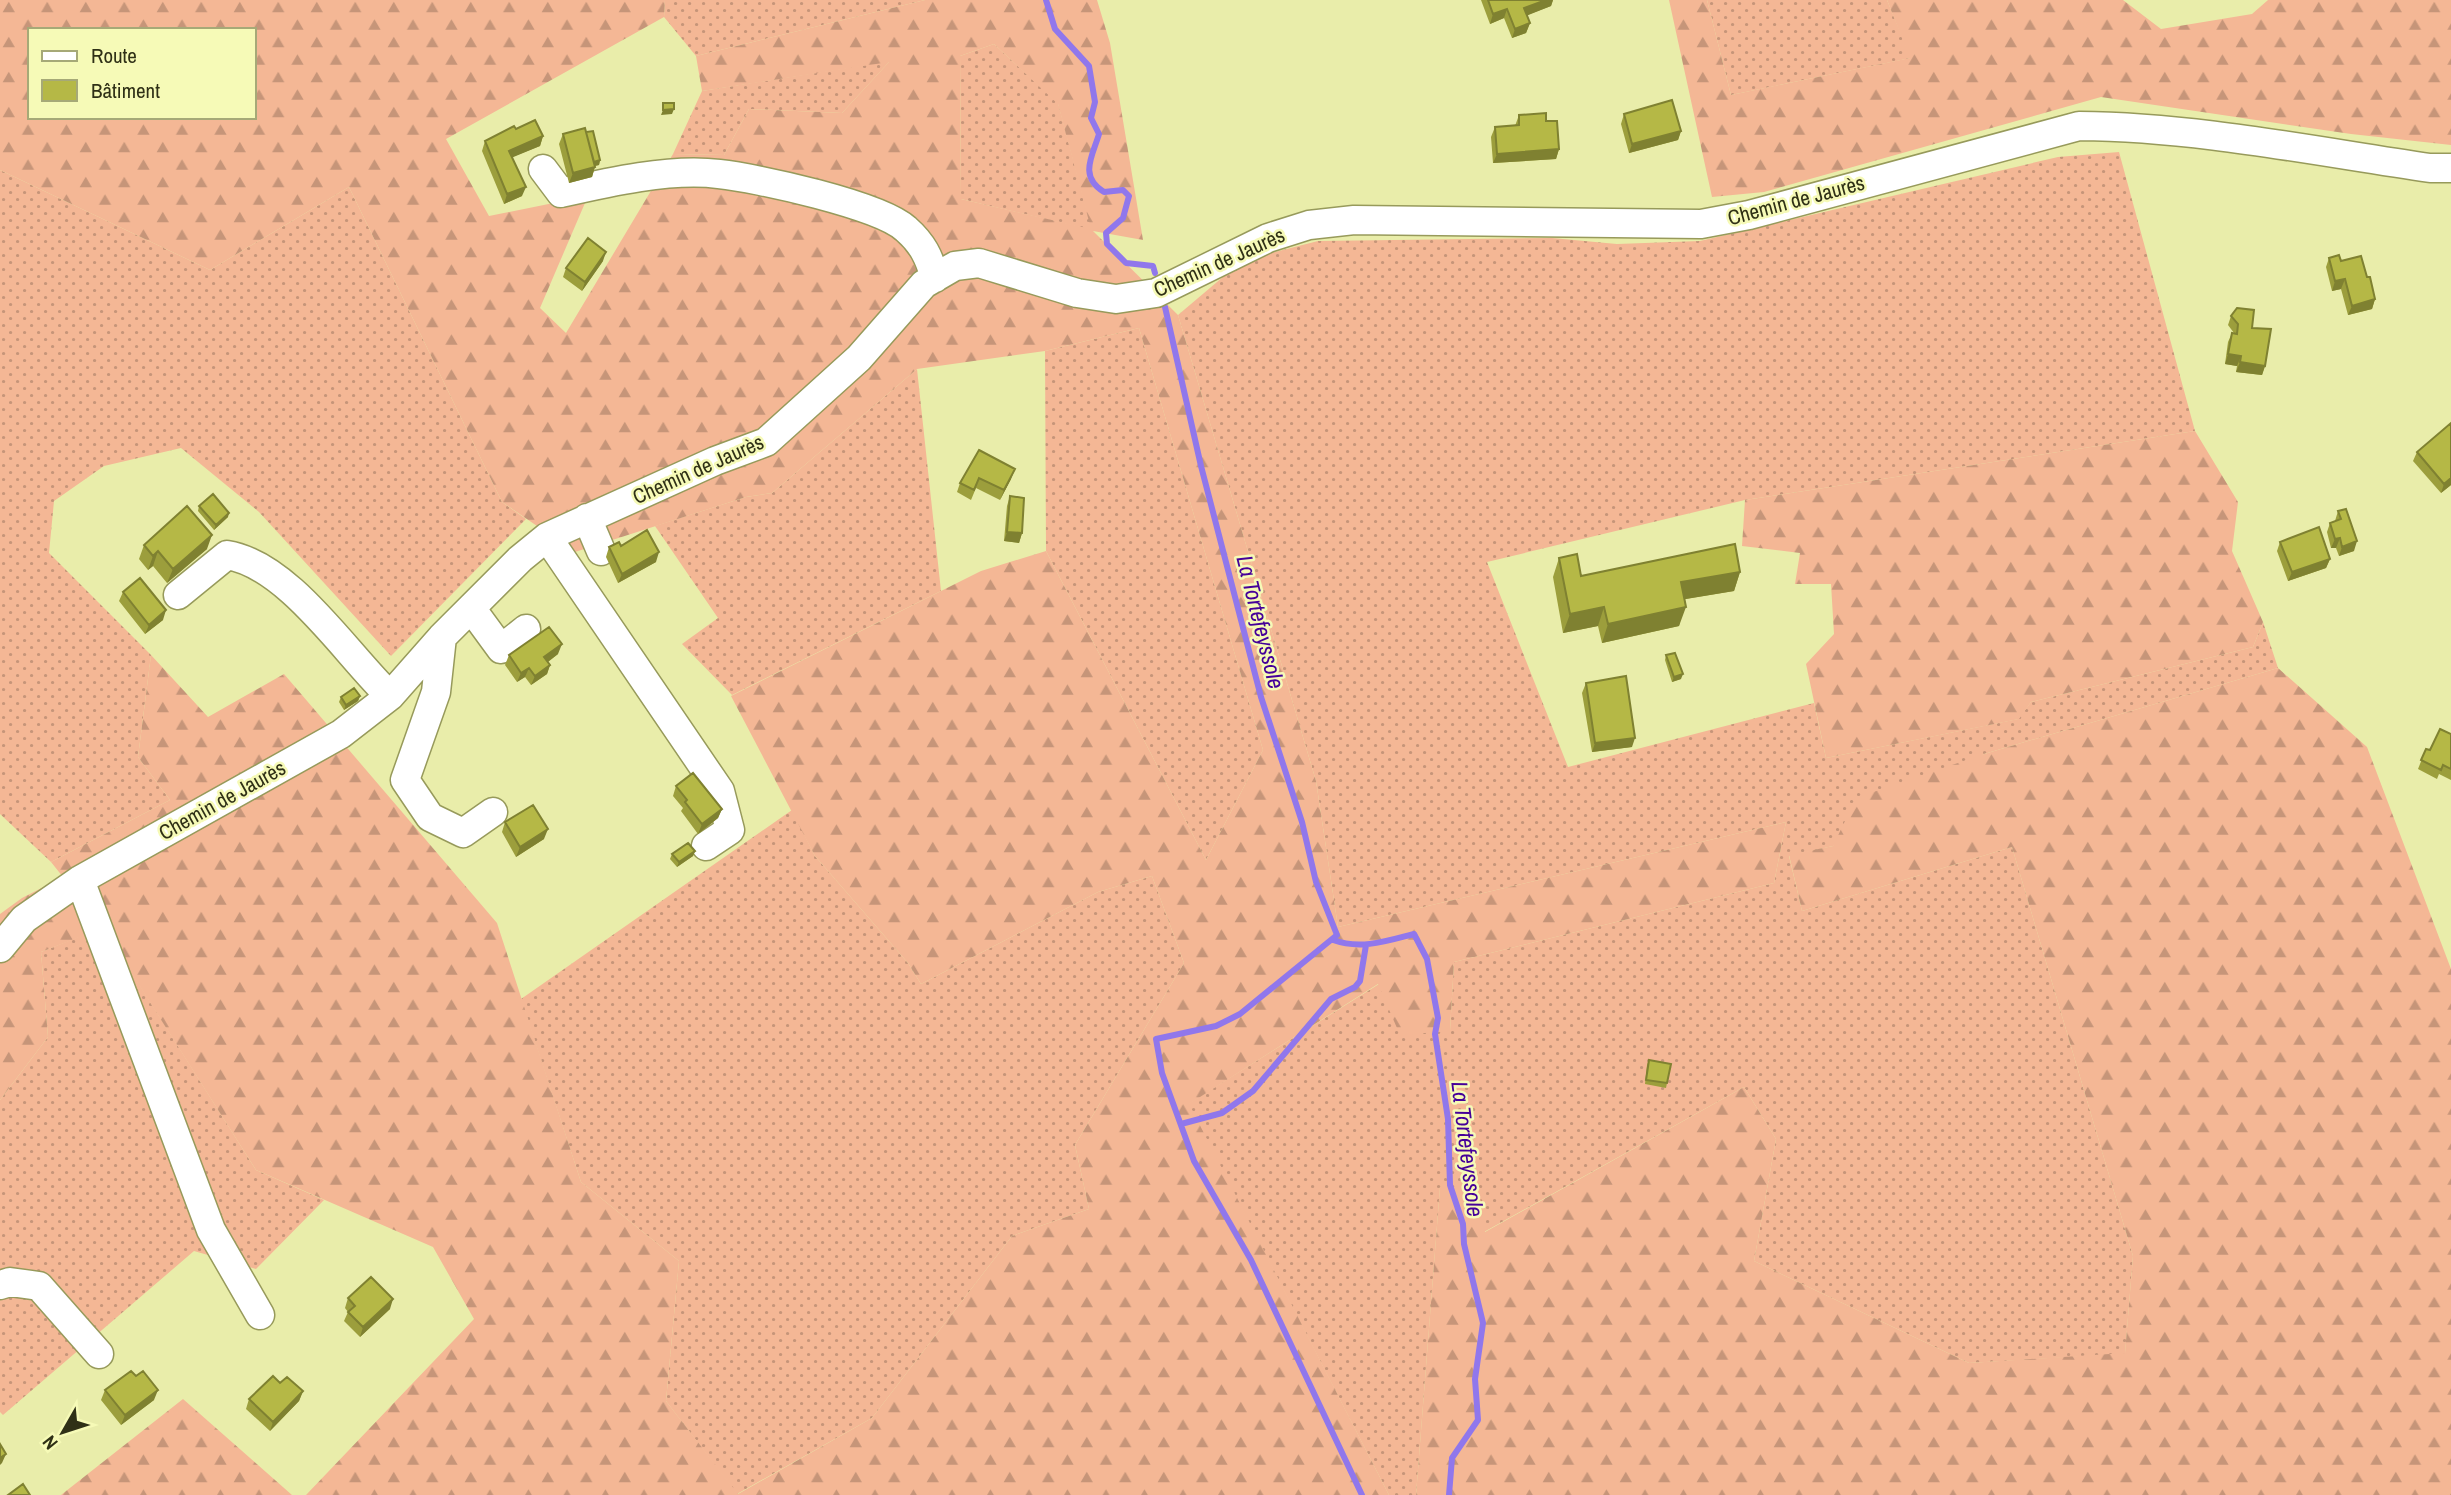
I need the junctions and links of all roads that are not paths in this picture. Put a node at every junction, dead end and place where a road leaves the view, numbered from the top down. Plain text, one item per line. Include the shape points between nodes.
1 (2451, 168) edge
2 (543, 169) dead end
3 (935, 278) junction
4 (587, 518) junction
5 (547, 537) junction
6 (601, 551) dead end
7 (178, 595) dead end
8 (471, 608) junction
9 (526, 629) dead end
10 (442, 637) junction
11 (390, 696) junction
12 (493, 812) dead end
13 (706, 846) dead end
14 (79, 880) junction
15 (0, 948) edge
16 (0, 1285) edge
17 (261, 1315) dead end
18 (99, 1354) dead end

1 - 3 street, Chemin de Jaurès via 2131,127 2079,127 1701,224 1354,220 1309,225 1268,238 1156,293 1116,299 1077,293 979,263 955,266
2 - 3 street via 561,193 629,178 718,173 850,202 904,226 927,251
3 - 4 street, Chemin de Jaurès via 924,284 859,358 766,442
4 - 5 street, Chemin de Jaurès
4 - 6 street
5 - 8 street, Chemin de Jaurès
5 - 13 street via 720,791 730,830
7 - 11 street via 227,555 245,558 303,599
8 - 9 street via 501,649
8 - 10 street, Chemin de Jaurès
10 - 11 street, Chemin de Jaurès
10 - 12 street via 436,692 405,780 430,817 463,833
11 - 14 street, Chemin de Jaurès via 341,734
14 - 15 street, Chemin de Jaurès via 24,919
14 - 17 street via 211,1230
16 - 18 street via 39,1286

